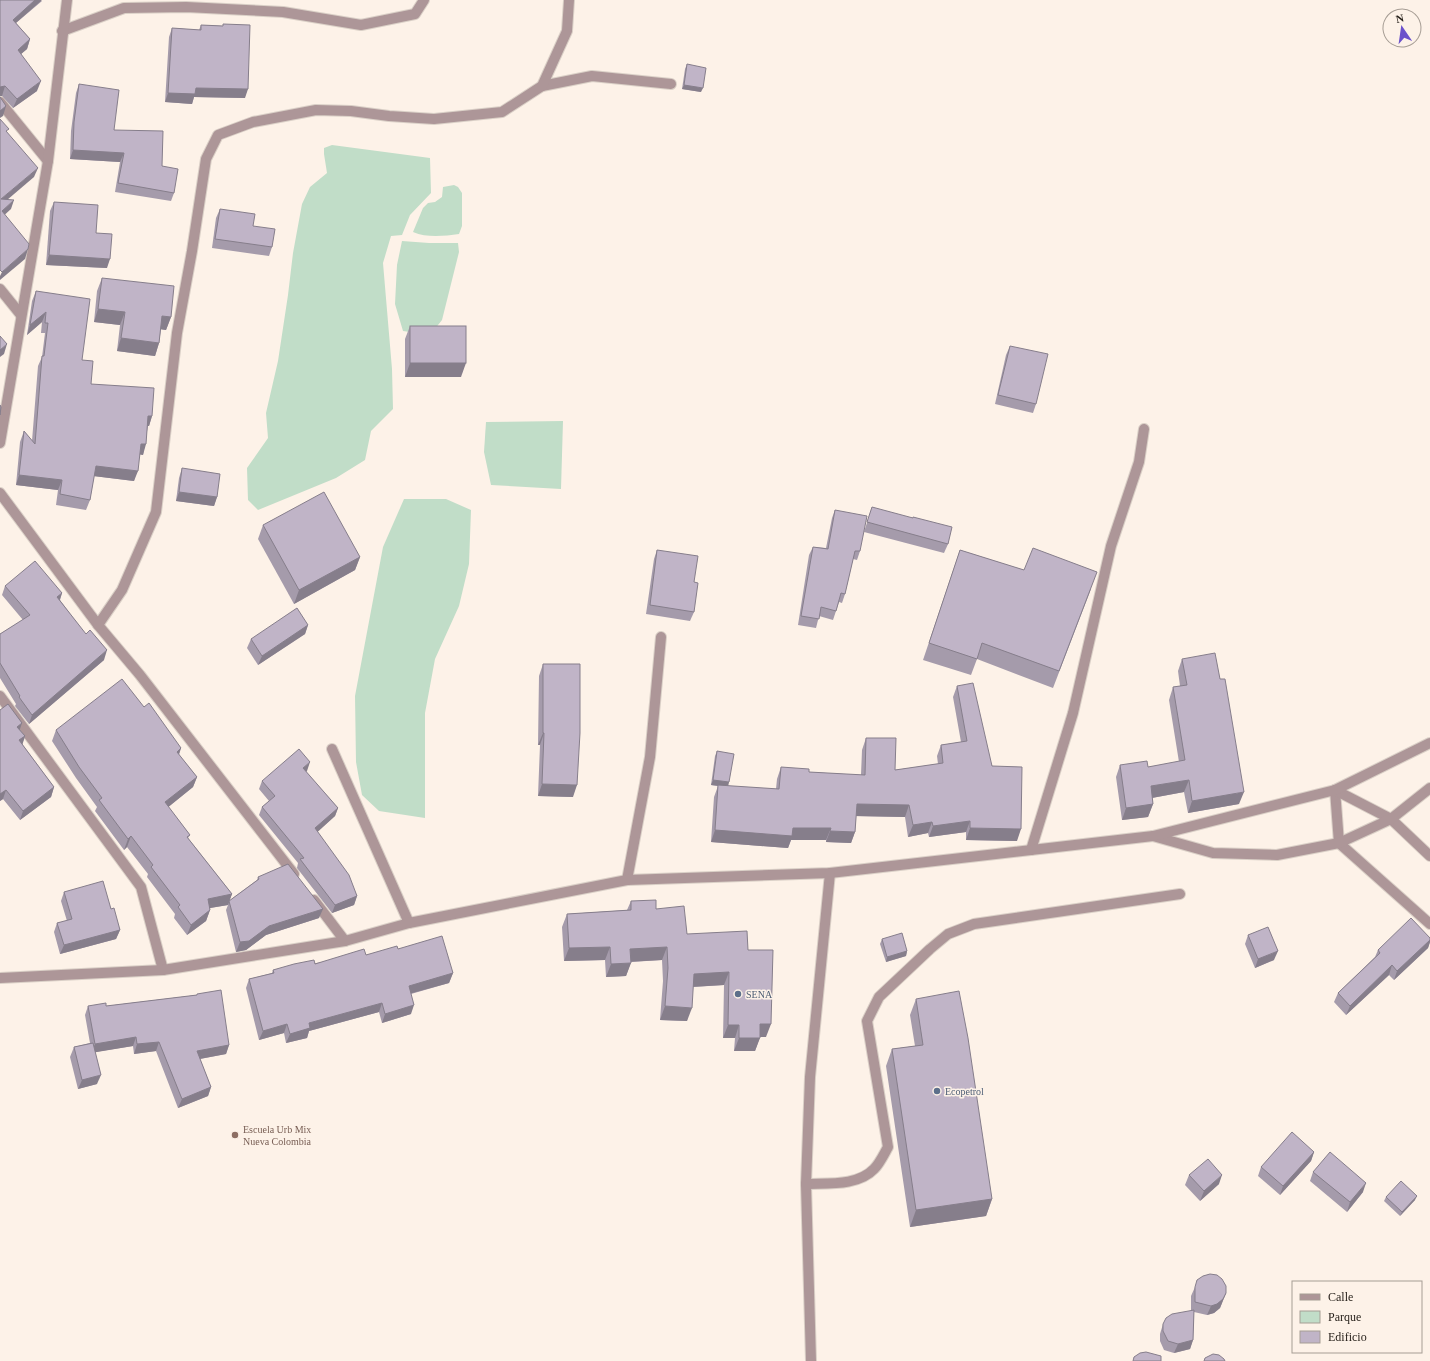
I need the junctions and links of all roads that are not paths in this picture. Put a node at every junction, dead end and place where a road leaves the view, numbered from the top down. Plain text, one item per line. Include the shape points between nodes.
1 (67, 0) edge
2 (424, 0) edge
3 (569, 0) edge
4 (62, 31) junction
5 (671, 84) dead end
6 (542, 86) junction
7 (0, 102) edge
8 (48, 161) junction
9 (0, 289) edge
10 (21, 315) junction
11 (1144, 429) dead end
12 (0, 443) edge
13 (0, 493) edge
14 (98, 625) junction
15 (661, 637) dead end
16 (0, 696) edge
17 (1430, 743) edge
18 (332, 749) dead end
19 (1430, 788) edge
20 (1335, 790) junction
21 (1391, 819) junction
22 (1152, 836) junction
23 (1339, 843) junction
24 (1031, 850) junction
25 (1430, 856) edge
26 (830, 873) junction
27 (627, 880) junction
28 (1180, 894) dead end
29 (409, 923) junction
30 (1430, 924) edge
31 (345, 941) junction
32 (163, 970) junction
33 (0, 978) edge
34 (806, 1184) junction
35 (811, 1361) edge

1 - 4 street
2 - 4 street via 415,14 361,25 283,12 186,7 124,8
3 - 6 street via 567,31
4 - 8 street
5 - 6 street via 592,76
6 - 14 street via 502,112 434,118 316,110 253,122 218,135 206,160 177,333 156,512 122,590
7 - 8 street
8 - 10 street
9 - 10 street
10 - 12 street
11 - 24 street via 1139,462 1111,546 1073,713
13 - 14 street
14 - 31 street via 140,675
15 - 27 street via 650,758
16 - 32 street via 141,887
17 - 20 street
18 - 29 street
19 - 21 street
20 - 21 street
20 - 22 street
20 - 23 street
21 - 23 street
21 - 25 street
22 - 23 street via 1213,853 1277,856
22 - 24 street
23 - 30 street
24 - 26 street
26 - 27 street
26 - 34 street via 810,1077
27 - 29 street
28 - 34 street via 974,924 948,934 879,997 867,1021 888,1147 874,1168 862,1178 835,1183
29 - 31 street
31 - 32 street
32 - 33 street
34 - 35 street

